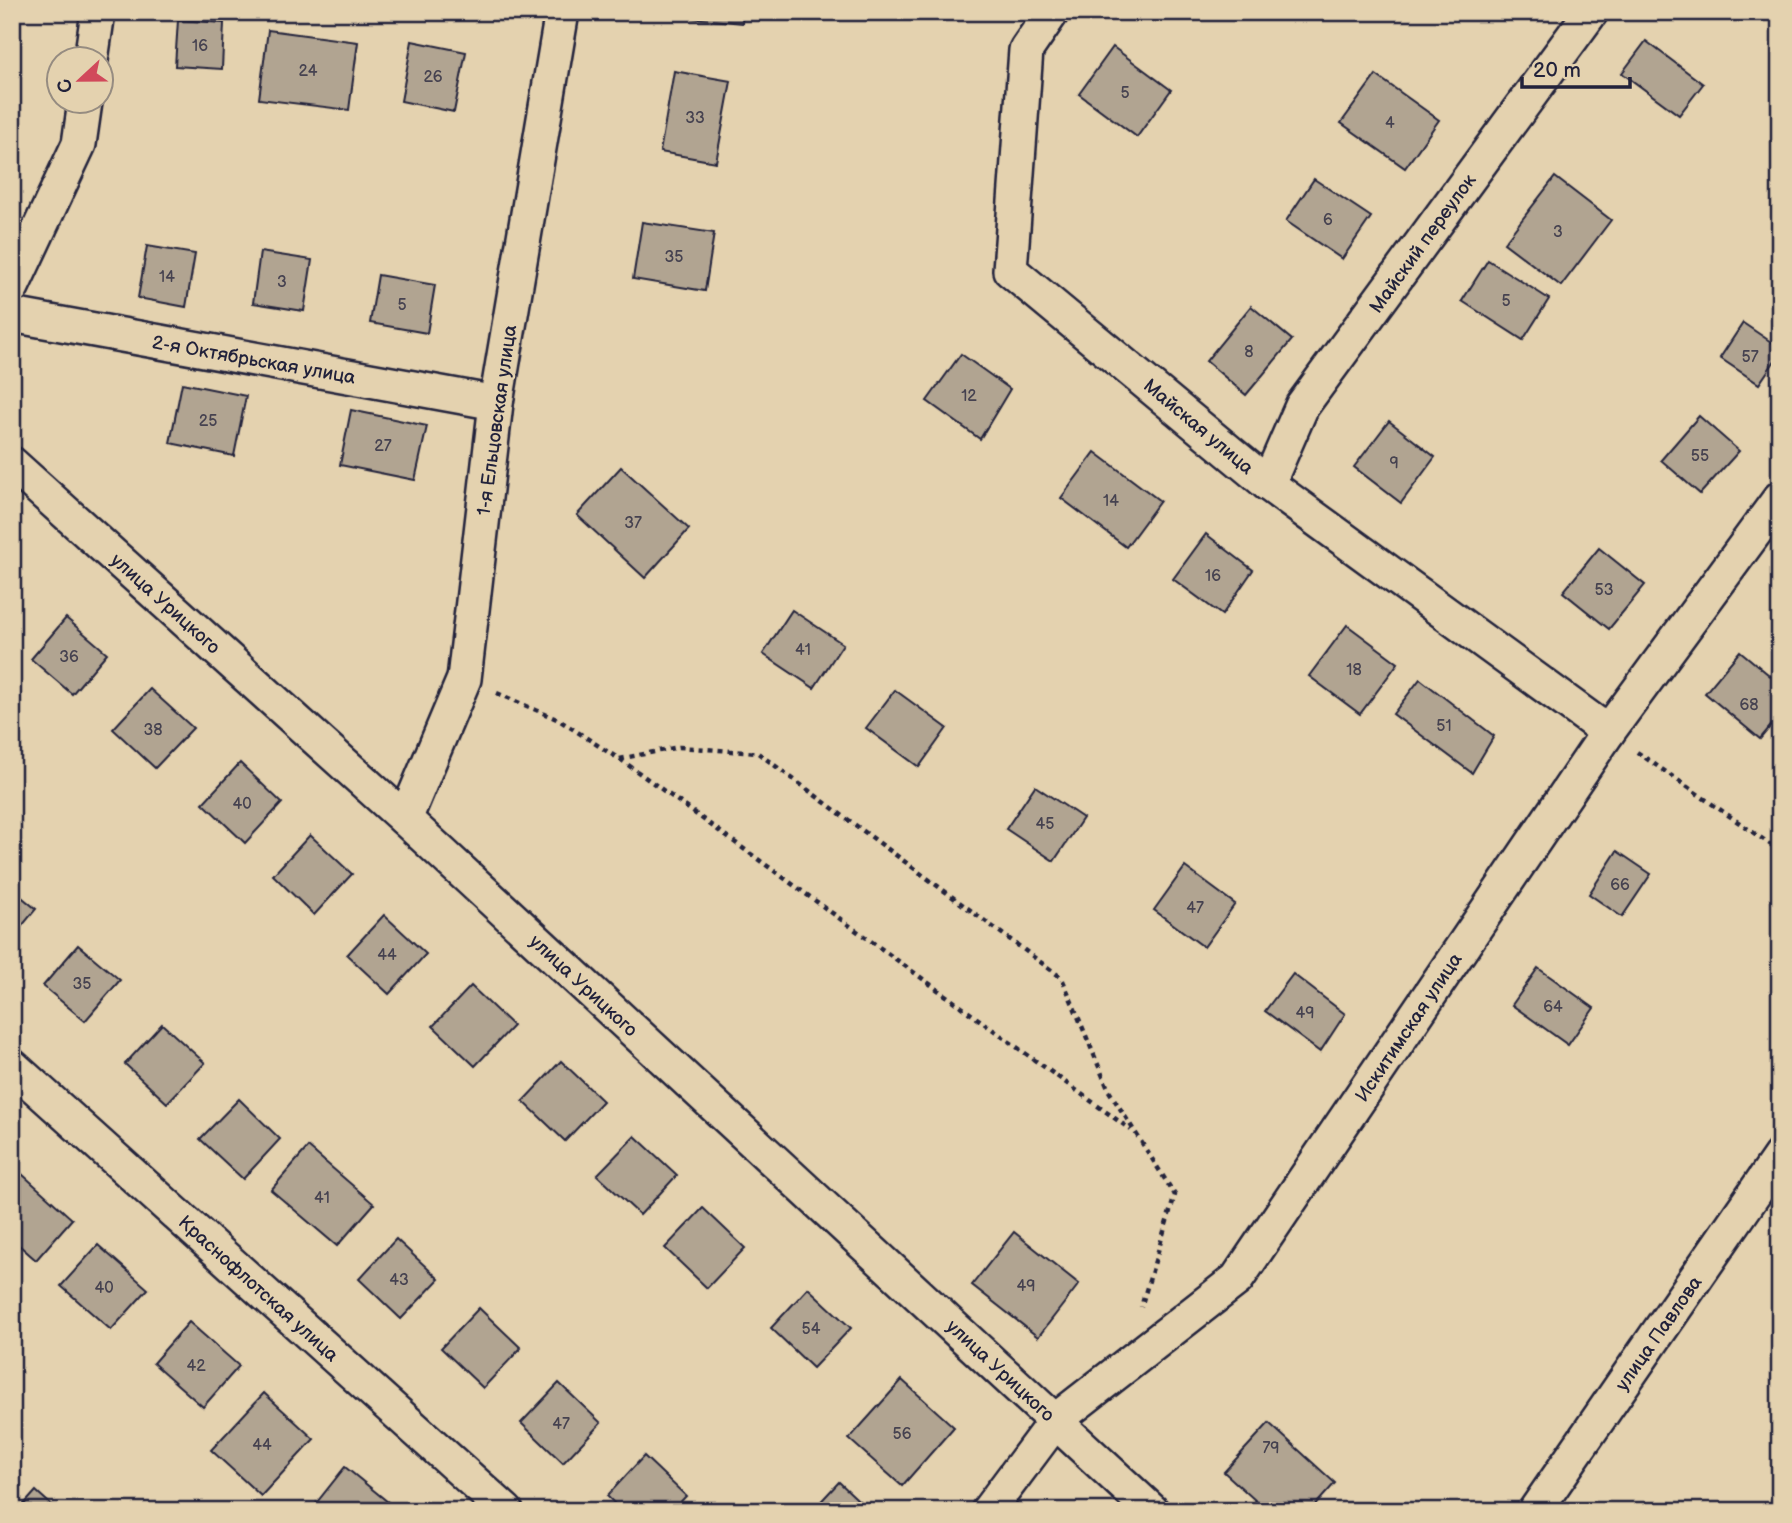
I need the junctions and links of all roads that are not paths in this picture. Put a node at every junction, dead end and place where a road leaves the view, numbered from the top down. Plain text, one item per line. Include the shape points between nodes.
1 (98, 12) edge
2 (562, 12) edge
3 (1052, 12) edge
4 (1591, 12) edge
5 (93, 46) edge
6 (83, 116) edge
7 (12, 286) edge
8 (12, 315) edge
9 (496, 403) junction
10 (12, 464) edge
11 (1268, 484) junction
12 (1780, 498) edge
13 (1608, 732) junction
14 (405, 819) junction
15 (12, 1066) edge
16 (1780, 1156) edge
17 (1056, 1420) junction
18 (506, 1511) edge
19 (988, 1511) edge
20 (1152, 1511) edge
21 (1535, 1511) edge

1 - 5 street
2 - 9 street, 1-я Ельцовская улица
3 - 11 street, Майская улица via 1026,50 1010,270
4 - 11 street, Майский переулок via 1302,406
6 - 7 street via 79,144
8 - 9 street, 2-я Октябрьская улица
9 - 14 street, 1-я Ельцовская улица via 464,679
10 - 14 street, улица Урицкого
11 - 13 street, Майская улица
12 - 13 street, Искитимская улица
13 - 17 street, Искитимская улица via 1237,1279
14 - 17 street, улица Урицкого
15 - 18 street, Краснофлотская улица
16 - 21 street, улица Павлова
17 - 19 street, Искитимская улица
17 - 20 street, улица Урицкого

